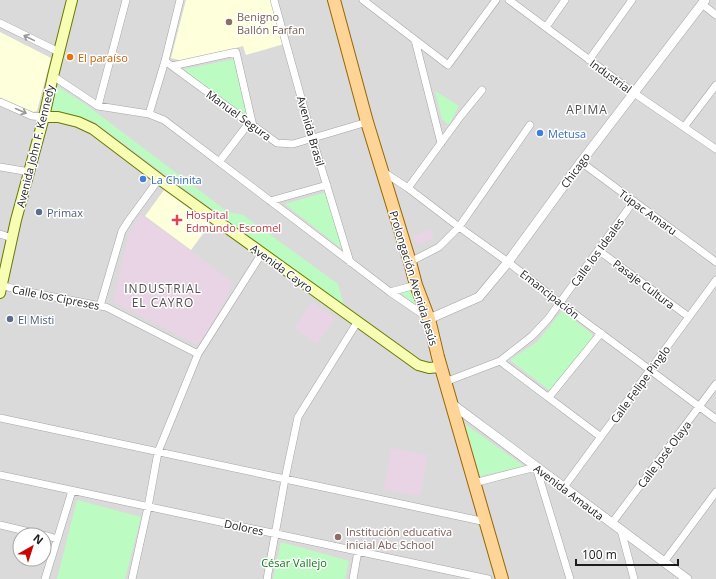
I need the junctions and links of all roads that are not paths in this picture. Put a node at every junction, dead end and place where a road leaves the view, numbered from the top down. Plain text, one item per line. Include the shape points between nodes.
1 (72, 0) edge
2 (126, 0) edge
3 (180, 0) edge
4 (274, 0) edge
5 (334, 0) edge
6 (363, 0) edge
7 (496, 0) edge
8 (509, 0) edge
9 (565, 0) edge
10 (632, 0) edge
11 (703, 2) edge
12 (716, 15) edge
13 (0, 23) edge
14 (546, 27) junction
15 (415, 39) junction
16 (59, 52) junction
17 (165, 60) junction
18 (589, 60) junction
19 (172, 66) junction
20 (53, 76) junction
21 (716, 85) edge
22 (482, 90) dead end
23 (634, 93) junction
24 (0, 102) edge
25 (98, 106) junction
26 (149, 114) junction
27 (44, 117) junction
28 (367, 122) junction
29 (251, 124) junction
30 (530, 125) dead end
31 (684, 127) junction
32 (312, 137) junction
33 (441, 143) junction
34 (716, 149) edge
35 (219, 162) junction
36 (581, 162) junction
37 (0, 167) edge
38 (382, 171) junction
39 (30, 172) junction
40 (159, 179) junction
41 (327, 185) junction
42 (408, 188) junction
43 (270, 201) junction
44 (634, 202) junction
45 (459, 227) junction
46 (0, 234) edge
47 (12, 238) junction
48 (598, 250) junction
49 (262, 253) junction
50 (350, 262) junction
51 (410, 262) junction
52 (508, 262) junction
53 (716, 262) edge
54 (716, 280) edge
55 (416, 285) junction
56 (1, 288) edge
57 (390, 292) junction
58 (560, 303) junction
59 (100, 306) junction
60 (689, 318) junction
61 (429, 319) junction
62 (358, 322) junction
63 (601, 334) junction
64 (198, 354) junction
65 (500, 361) junction
66 (440, 367) junction
67 (650, 370) junction
68 (445, 382) junction
69 (716, 384) edge
70 (549, 397) junction
71 (452, 404) junction
72 (699, 407) junction
73 (0, 418) edge
74 (716, 419) edge
75 (601, 436) junction
76 (158, 452) junction
77 (536, 467) junction
78 (0, 475) edge
79 (285, 479) junction
80 (474, 483) junction
81 (564, 487) junction
82 (72, 491) junction
83 (716, 492) edge
84 (148, 507) junction
85 (486, 522) junction
86 (612, 523) junction
87 (0, 525) edge
88 (12, 528) edge
89 (620, 530) junction
90 (275, 534) junction
91 (52, 538) edge
92 (57, 539) junction
93 (358, 551) junction
94 (664, 562) junction
95 (45, 579) edge
96 (132, 579) edge
97 (267, 579) edge
98 (352, 579) edge
99 (488, 579) edge
100 (502, 579) edge
101 (570, 579) edge
102 (634, 579) edge
103 (687, 579) edge

1 - 16 main road, Avenida John F. Kennedy
2 - 25 street
3 - 17 street
4 - 32 street, Avenida Brasil
5 - 28 main road, Prolongación Avenida Jesús
6 - 15 street
7 - 15 street via 448,65
8 - 14 street, Industrial
9 - 14 street
10 - 18 street
11 - 12 street
11 - 23 street, Chicago
16 -> 13 street
14 - 18 street, Industrial
15 - 33 street
16 - 20 main road, Avenida John F. Kennedy
17 - 19 street, Manuel Segura
17 - 26 street
18 - 23 street, Industrial
19 - 29 street, Manuel Segura
19 - 29 street via 236,52
20 - 25 street
20 - 27 main road, Avenida John F. Kennedy
21 - 31 street
22 - 33 street
23 - 31 street, Industrial
23 - 36 street, Chicago
24 -> 27 street via 32,116
25 - 26 street
26 - 35 street via 164,120
27 - 39 main road, Avenida John F. Kennedy
27 - 40 main road, Avenida Cayro via 58,117 93,129
28 - 32 street, Manuel Segura
28 - 38 main road, Prolongación Avenida Jesús
29 - 32 street, Manuel Segura via 277,143 294,144
29 - 35 street
30 - 45 street
31 - 34 street, Industrial
32 - 41 street, Avenida Brasil
33 - 42 street
35 - 43 street
36 - 44 street, Túpac Amaru
36 - 52 street, Chicago
37 - 39 street
38 - 42 street, Emancipación
38 - 51 main road, Prolongación Avenida Jesús
39 - 47 main road, Avenida John F. Kennedy
40 - 49 main road, Avenida Cayro
40 - 59 street via 122,231
41 - 43 street
41 - 50 street, Avenida Brasil
42 - 45 street, Emancipación
43 - 50 street
44 - 48 street, Calle los Ideales
44 - 53 street, Túpac Amaru
45 - 51 street via 439,247
45 - 52 street, Emancipación
46 - 47 street
47 - 56 main road, Avenida John F. Kennedy
48 - 58 street, Calle los Ideales
48 - 60 street, Pasaje Cultura
49 - 62 main road, Avenida Cayro
49 - 64 street
50 - 57 street
51 - 55 main road, Prolongación Avenida Jesús
52 - 58 street, Emancipación
52 - 61 street, Chicago via 478,297
54 - 60 street, Calle Felipe Pinglo
55 - 57 street
55 - 61 main road, Prolongación Avenida Jesús
56 - 59 street, Calle los Cipreses
57 - 61 street
58 - 63 street, Emancipación
58 - 65 street, Calle los Ideales via 532,336
59 - 64 street, Calle los Cipreses
60 - 67 street, Calle Felipe Pinglo
61 - 66 main road, Prolongación Avenida Jesús
62 - 66 main road, Avenida Cayro via 418,365
62 - 79 street via 298,417
63 - 67 street, Emancipación
63 - 70 street
64 - 76 street
65 - 68 street, Calle los Ideales
65 - 70 street
66 - 68 main road, Prolongación Avenida Jesús
67 - 72 street, Emancipación
67 - 75 street, Calle Felipe Pinglo
68 - 71 main road, Prolongación Avenida Jesús
69 - 72 street, Calle José Olaya
70 - 75 street
71 - 77 street, Avenida Amauta
71 - 80 main road, Prolongación Avenida Jesús
72 - 74 street, Emancipación
72 - 86 street, Calle José Olaya
73 - 76 street
75 - 81 street, Calle Felipe Pinglo
76 - 79 street
76 - 84 street
77 - 80 street
77 - 81 street, Avenida Amauta
77 - 101 street
78 - 82 street, Dolores
79 - 85 street
79 - 90 street
80 - 85 main road, Prolongación Avenida Jesús
81 - 86 street, Avenida Amauta
82 - 84 street, Dolores
82 - 92 street
83 - 94 street
84 - 90 street, Dolores
84 - 96 street
85 - 100 main road, Prolongación Avenida Jesús
86 - 89 street, Avenida Amauta
87 - 88 street
89 - 94 street, Avenida Amauta
89 - 102 street
90 - 93 street, Dolores
90 - 97 street
91 - 92 street
92 - 95 street
93 - 98 street
93 - 99 street, Dolores
94 - 103 street, Avenida Amauta

